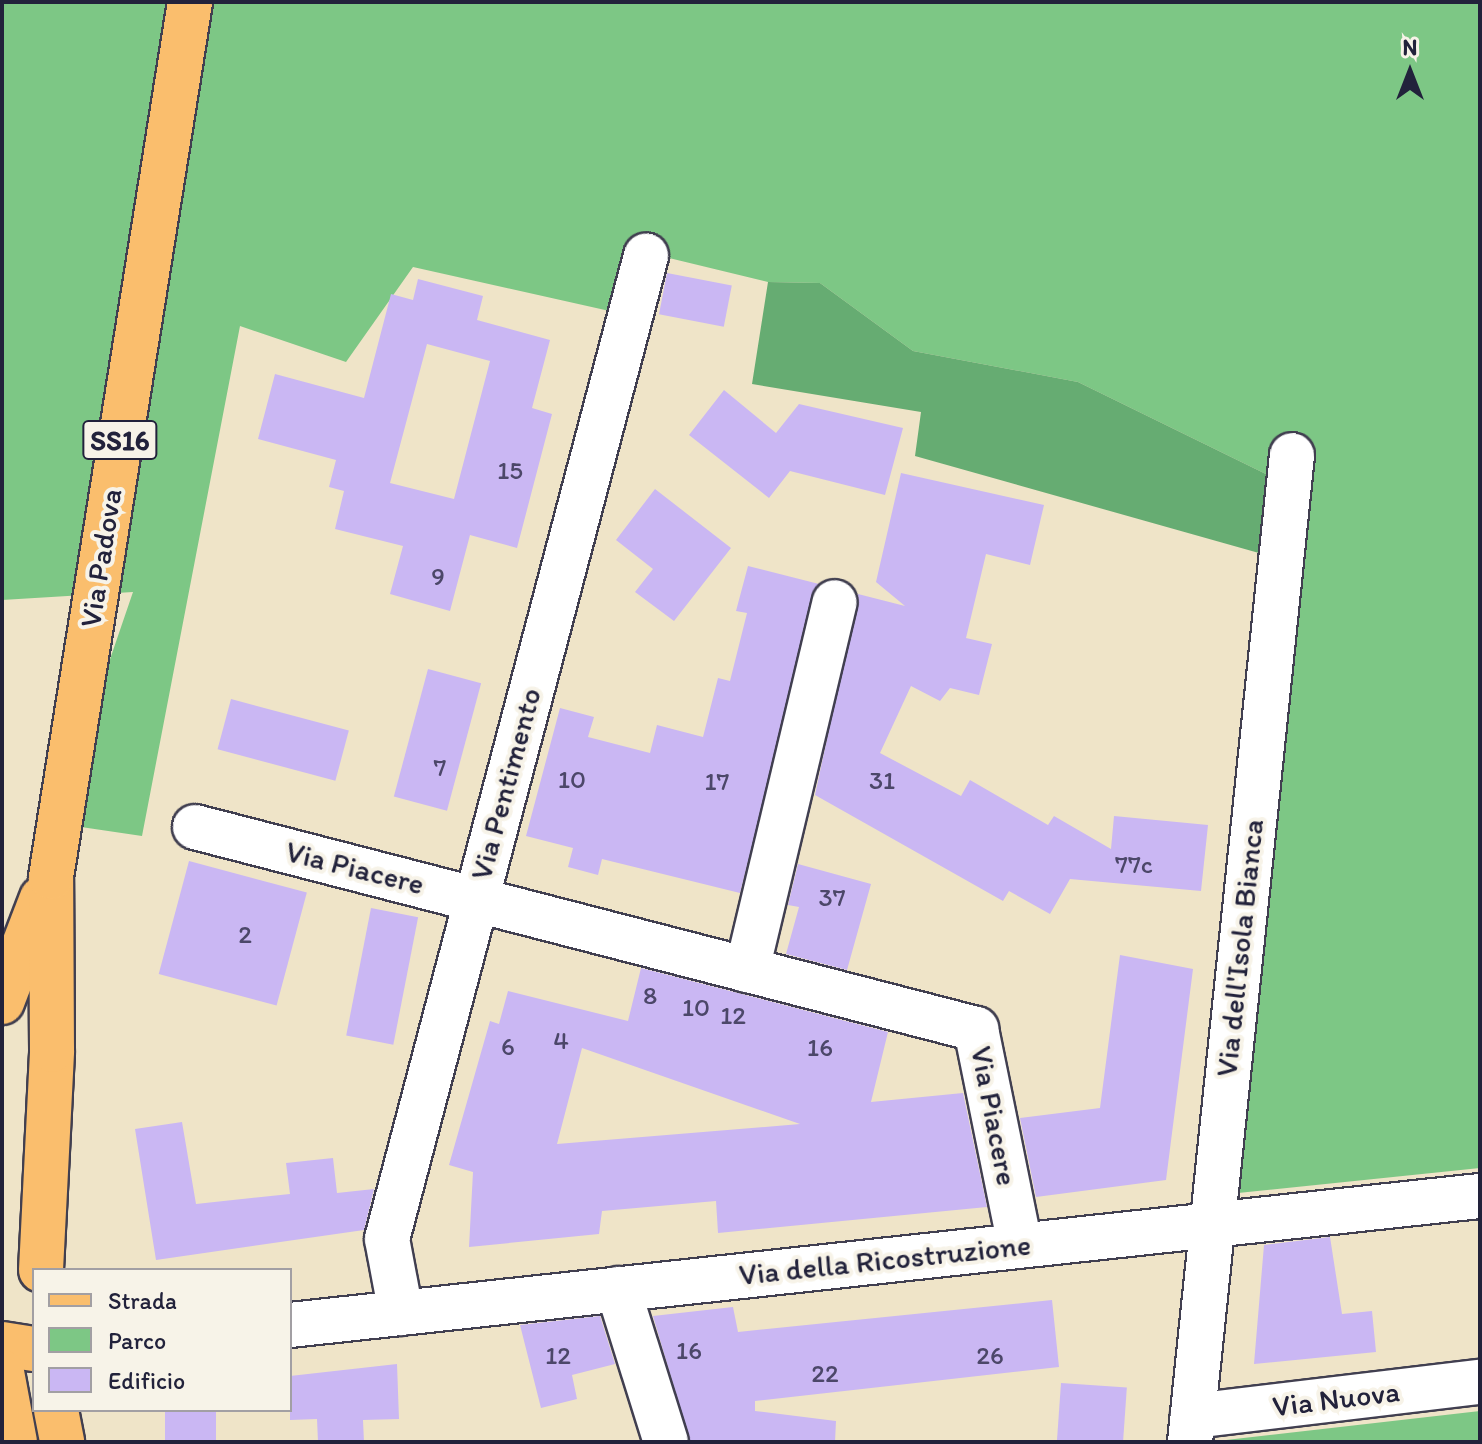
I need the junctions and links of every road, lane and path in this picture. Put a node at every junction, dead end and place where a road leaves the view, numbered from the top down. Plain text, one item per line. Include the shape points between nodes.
1 (190, 2) edge
2 (646, 256) dead end
3 (1292, 455) dead end
4 (835, 602) dead end
5 (195, 827) dead end
6 (51, 877) junction
7 (476, 899) junction
8 (747, 970) junction
9 (2, 1002) edge
10 (1480, 1196) edge
11 (1211, 1225) junction
12 (1020, 1246) junction
13 (41, 1268) edge
14 (618, 1289) junction
15 (401, 1313) junction
16 (292, 1325) edge
17 (2, 1344) edge
18 (32, 1349) edge
19 (2, 1372) edge
20 (1480, 1382) edge
21 (56, 1412) edge
22 (1191, 1429) edge
23 (15, 1442) edge
24 (62, 1442) edge
25 (666, 1442) edge

1 - 6 main road, Via Padova / SS16
2 - 7 street, Via Pentimento
3 - 11 street, Via dell'Isola Bianca
4 - 8 street
5 - 7 street, Via Piacere
6 - 9 main road, Via Padova / SS16
6 - 13 main road, Via Padova / SS16 via 52,1050
7 - 8 street, Via Piacere
7 - 15 street, Via Pentimento via 387,1239
8 - 12 street, Via Piacere via 976,1029
10 - 11 street, Via della Ricostruzione
11 - 12 street, Via della Ricostruzione
11 - 22 street, Via dell'Isola Bianca
12 - 14 street, Via della Ricostruzione
14 - 15 street, Via della Ricostruzione
14 - 25 street
15 - 16 street, Via della Ricostruzione
17 - 18 main road
19 - 23 main road
20 - 22 street, Via Nuova
21 - 24 main road

